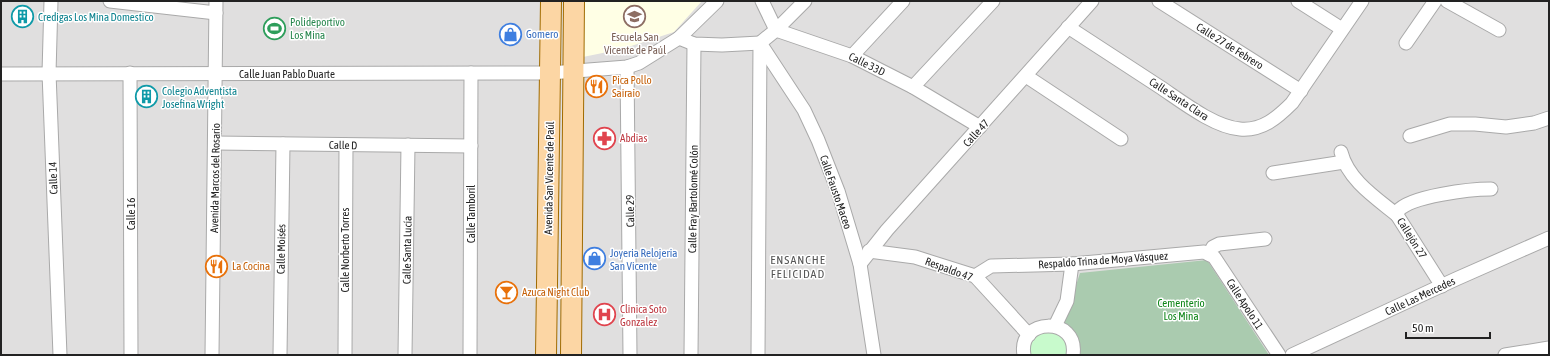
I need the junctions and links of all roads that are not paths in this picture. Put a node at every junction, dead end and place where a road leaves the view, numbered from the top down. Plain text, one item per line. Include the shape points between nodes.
1 (50, 1) edge
2 (110, 1) edge
3 (551, 1) edge
4 (574, 1) edge
5 (717, 1) edge
6 (762, 1) edge
7 (806, 1) edge
8 (903, 1) edge
9 (993, 1) edge
10 (1092, 1) edge
11 (1159, 1) edge
12 (1298, 1) edge
13 (1362, 1) edge
14 (1435, 1) edge
15 (1447, 1) edge
16 (216, 7) edge
17 (1068, 27) junction
18 (1342, 29) junction
19 (776, 30) junction
20 (1499, 30) dead end
21 (679, 38) junction
22 (760, 43) junction
23 (1406, 43) dead end
24 (694, 44) junction
25 (852, 56) junction
26 (627, 67) junction
27 (574, 72) junction
28 (49, 73) junction
29 (130, 73) junction
30 (471, 73) junction
31 (1, 74) edge
32 (215, 74) junction
33 (550, 74) junction
34 (1026, 76) junction
35 (913, 87) junction
36 (1301, 91) junction
37 (1549, 118) edge
38 (980, 128) junction
39 (1410, 136) dead end
40 (1121, 139) dead end
41 (215, 143) junction
42 (282, 144) junction
43 (346, 145) junction
44 (408, 145) junction
45 (471, 146) junction
46 (1273, 174) dead end
47 (1491, 189) dead end
48 (1397, 215) junction
49 (1549, 238) edge
50 (1265, 239) dead end
51 (870, 251) junction
52 (1209, 254) junction
53 (860, 264) junction
54 (1072, 264) junction
55 (975, 276) junction
56 (1442, 286) junction
57 (1055, 326) junction
58 (1029, 335) junction
59 (1549, 348) edge
60 (60, 355) edge
61 (131, 355) edge
62 (212, 355) edge
63 (280, 355) edge
64 (345, 355) edge
65 (405, 355) edge
66 (470, 355) edge
67 (546, 355) edge
68 (571, 355) edge
69 (630, 355) edge
70 (691, 355) edge
71 (758, 355) edge
72 (874, 355) edge
73 (1024, 355) edge
74 (1073, 355) edge
75 (1279, 355) edge
76 (1292, 355) edge
77 (1505, 355) edge

1 - 28 street, Calle 14
2 - 16 street
3 - 33 main road, Avenida San Vicente de Paúl
4 - 27 main road, Avenida San Vicente de Paúl
5 - 21 street
6 - 19 street
7 - 19 street
8 - 25 street
9 - 35 street
10 - 17 street, Calle 47
11 - 36 street, Calle 27 de Febrero
12 - 18 street
13 - 18 street, Calle Santa Clara
14 - 23 street
15 - 20 street
16 - 32 street, Avenida Marcos del Rosario
17 - 34 street, Calle 47
17 - 36 street, Calle Santa Clara via 1209,119 1239,129 1265,125 1279,116
18 - 36 street, Calle Santa Clara
19 - 22 street
19 - 25 street, Calle 33D
21 - 24 street
21 - 26 street
22 - 24 street
22 - 53 street, Calle Fausto Maceo via 804,110 818,140 838,191
22 - 71 street
24 - 70 street, Calle Fray Bartolomé Colón
25 - 35 street, Calle 33D
26 - 27 street, Calle Juan Pablo Duarte
26 - 69 street, Calle 29
27 - 33 street, Calle Juan Pablo Duarte
27 - 68 main road, Avenida San Vicente de Paúl
28 - 29 street, Calle Juan Pablo Duarte
28 - 31 street, Calle Juan Pablo Duarte
28 - 60 street, Calle 14
29 - 32 street, Calle Juan Pablo Duarte
29 - 61 street, Calle 16
30 - 32 street, Calle Juan Pablo Duarte
30 - 33 street, Calle Juan Pablo Duarte
30 - 45 street, Calle Tamboril
32 - 41 street, Avenida Marcos del Rosario
33 - 67 main road, Avenida San Vicente de Paúl
34 - 38 street, Calle 47
34 - 40 street
35 - 38 street, Calle 33D
37 - 39 street via 1506,127 1450,124
38 - 51 street, Calle 47
41 - 42 street, Calle D
41 - 62 street, Avenida Marcos del Rosario
42 - 43 street, Calle D
42 - 63 street, Calle Moisés
43 - 44 street, Calle D
43 - 64 street, Calle Norberto Torres
44 - 45 street, Calle D
44 - 65 street, Calle Santa Lucía
45 - 66 street, Calle Tamboril
46 - 48 street via 1342,157 1365,190
47 - 48 street, Callejón 27 via 1431,197 1404,207
48 - 56 street, Callejón 27
49 - 56 street, Calle Las Mercedes
50 - 52 street via 1219,244 1213,247
51 - 53 street, Calle 47
51 - 55 street, Respaldo 47 via 915,257
52 - 54 street, Respaldo Trina de Moya Vásquez via 1204,252
52 - 75 street, Calle Apolo 11 via 1214,257
53 - 72 street, Calle Fausto Maceo
54 - 55 street, Respaldo Trina de Moya Vásquez via 991,266
54 - 57 street via 1067,301
55 - 58 street, Respaldo 47
56 - 76 street, Calle Las Mercedes
57 - 58 street via 1041,326
57 - 74 street via 1068,336 1072,343
58 - 73 street via 1024,343
59 - 77 street

